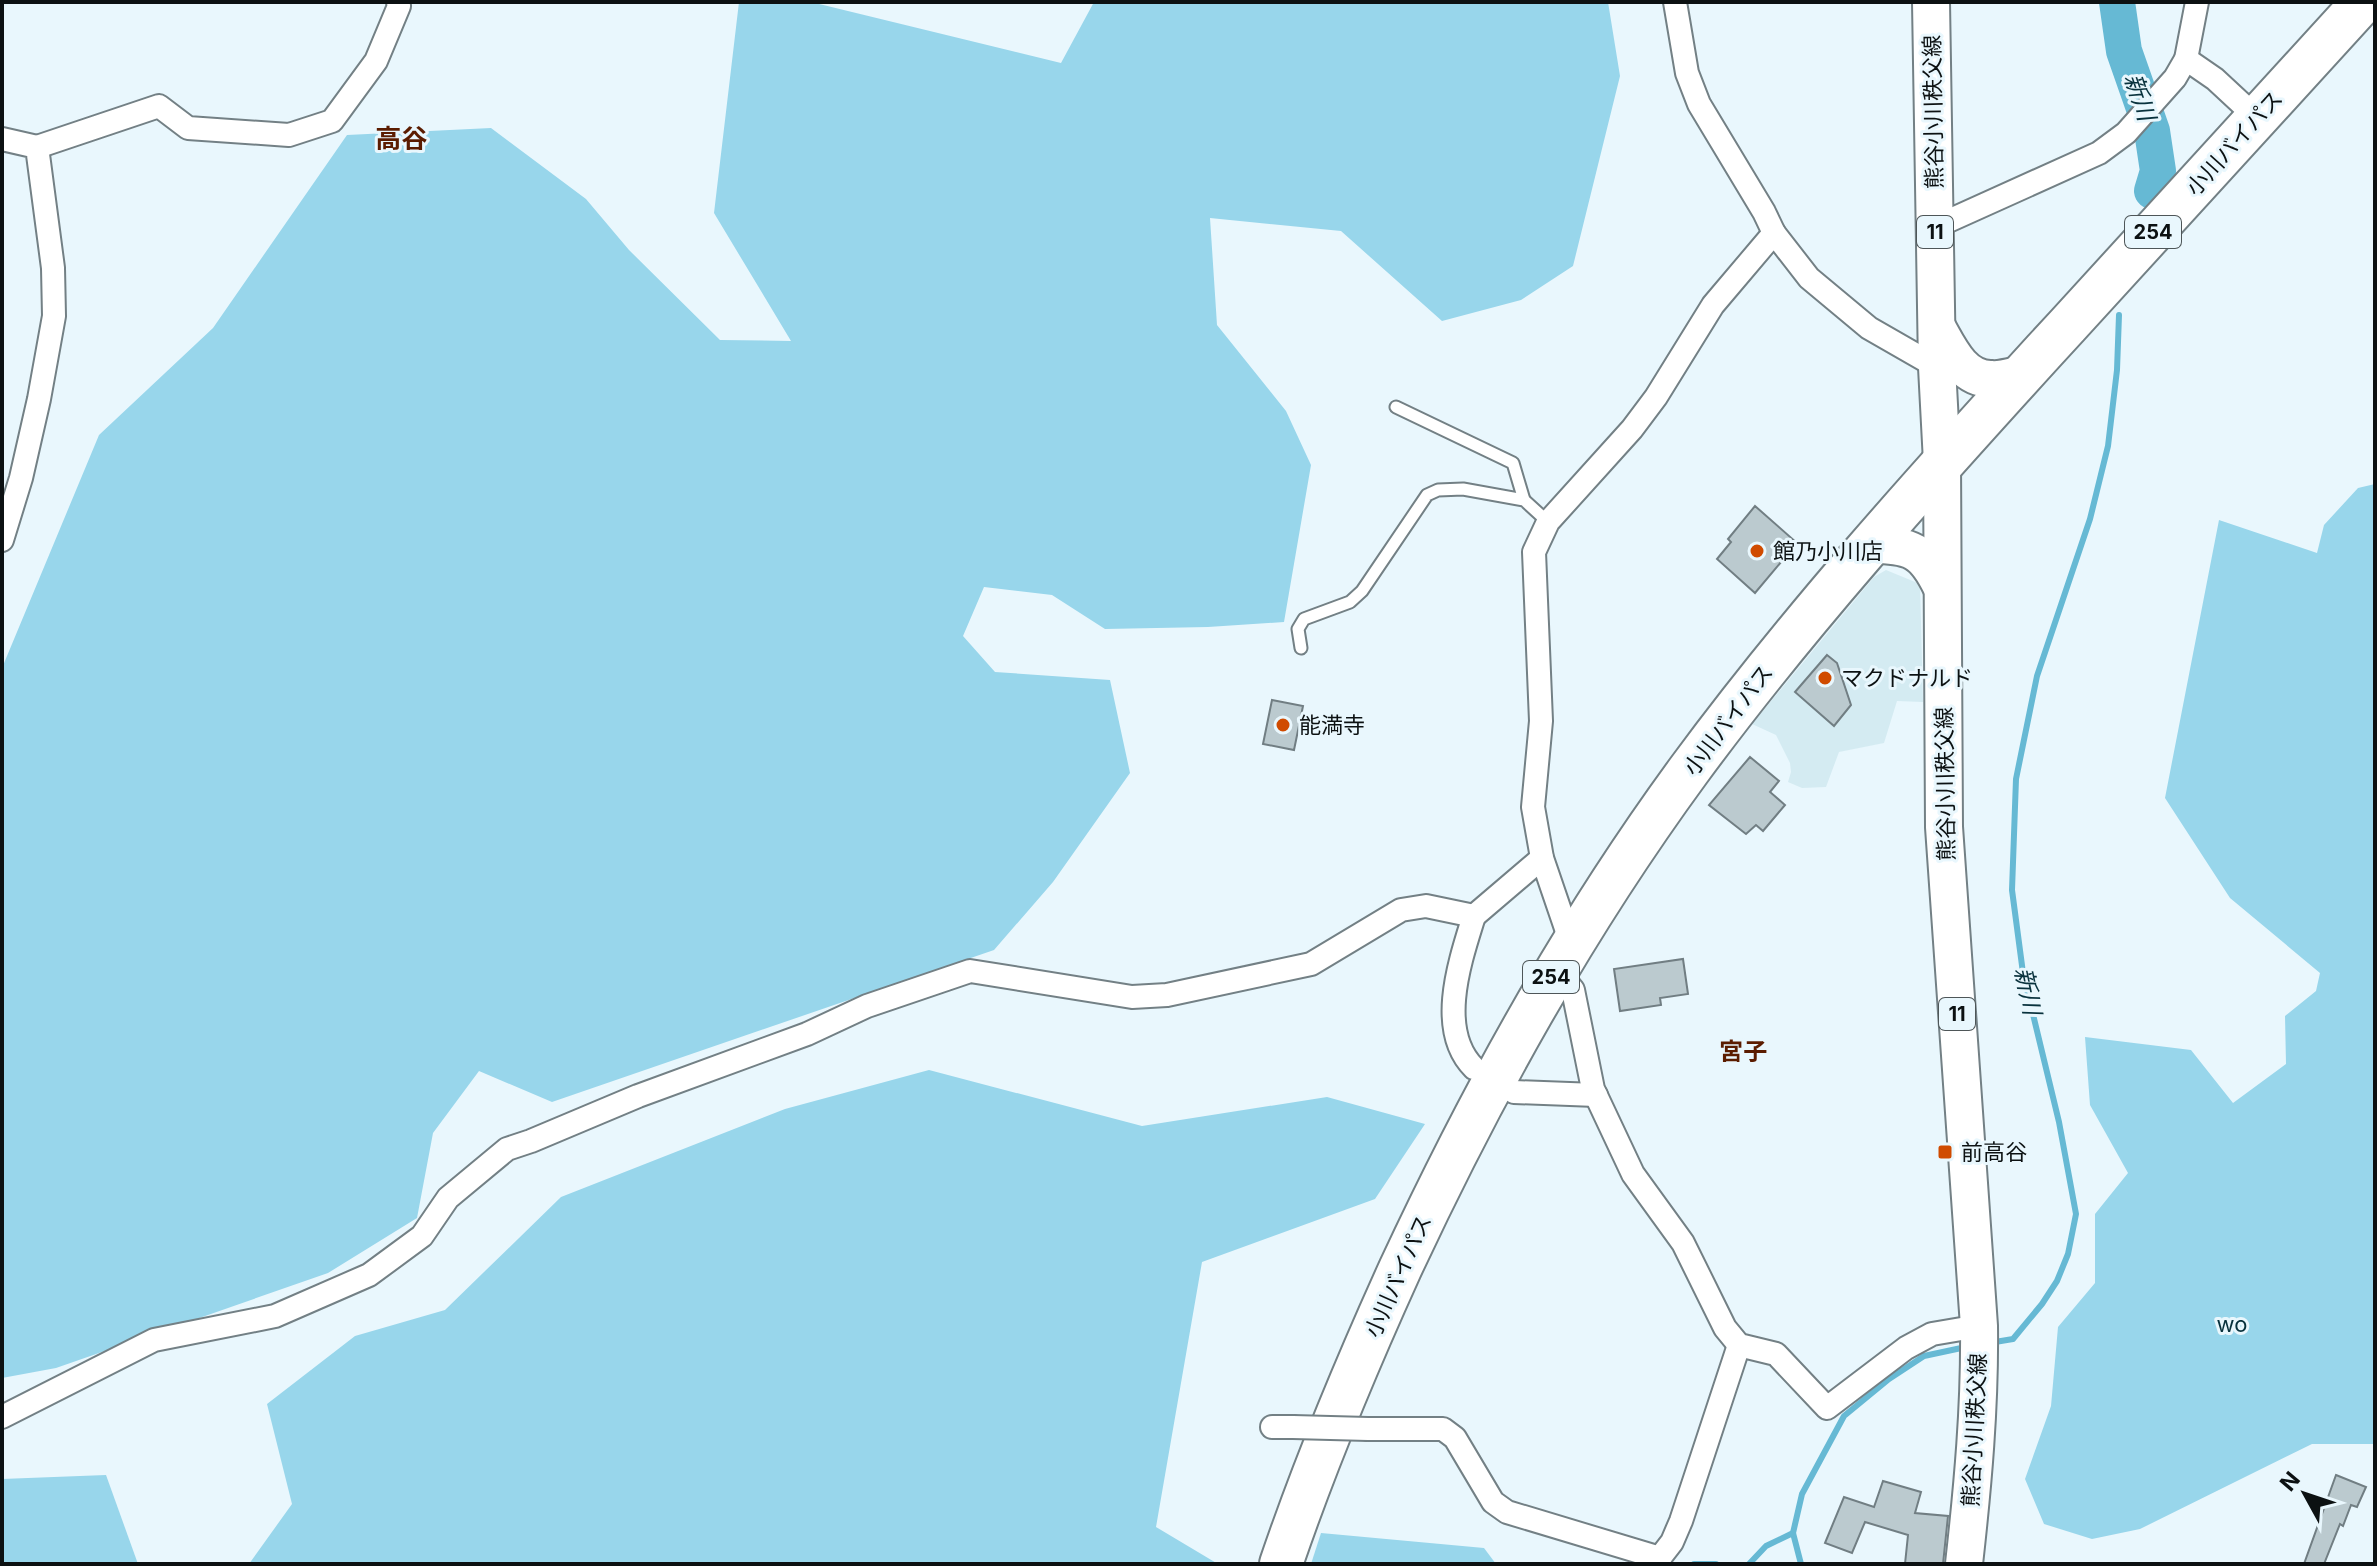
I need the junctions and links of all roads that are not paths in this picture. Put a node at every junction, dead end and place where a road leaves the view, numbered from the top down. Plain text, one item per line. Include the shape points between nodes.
1 (398, 2) edge
2 (1675, 2) edge
3 (1931, 2) edge
4 (2197, 2) edge
5 (2363, 2) edge
6 (2186, 59) junction
7 (2257, 118) junction
8 (2, 139) edge
9 (37, 147) junction
10 (1935, 227) junction
11 (1774, 233) junction
12 (1936, 326) junction
13 (1937, 367) junction
14 (2023, 374) junction
15 (1396, 407) dead end
16 (1942, 462) junction
17 (1524, 500) junction
18 (1548, 522) junction
19 (2, 540) edge
20 (1872, 545) junction
21 (1941, 586) junction
22 (1301, 648) dead end
23 (1542, 858) junction
24 (1474, 916) junction
25 (1564, 956) junction
26 (1474, 1068) dead end
27 (1514, 1092) dead end
28 (1596, 1095) junction
29 (1979, 1326) junction
30 (1739, 1345) junction
31 (2, 1417) edge
32 (1282, 1427) dead end
33 (1657, 1561) edge
34 (1281, 1564) edge
35 (1964, 1564) edge

1 - 9 street via 376,61 332,121 289,135 188,128 159,106
2 - 11 street via 1687,73 1699,104
3 - 10 main road, 熊谷小川秩父線 / 11
4 - 6 street
5 - 7 highway, 小川バイパス / 254
6 - 7 street
6 - 10 street via 2159,99 2099,153
7 - 14 highway, 小川バイパス / 254
8 - 9 street
9 - 19 street via 54,316 21,478
10 - 12 main road, 熊谷小川秩父線 / 11
11 - 13 street via 1809,278 1869,328
11 - 18 street via 1713,305 1632,429
12 - 13 main road, 熊谷小川秩父線 / 11
12 - 14 main road via 1952,355 1978,377
13 - 16 main road, 熊谷小川秩父線 / 11
14 - 16 highway, 小川バイパス / 254
15 - 17 lane via 1513,463
16 - 20 highway, 小川バイパス / 254
16 - 21 main road, 熊谷小川秩父線 / 11
17 - 18 lane
17 - 22 lane via 1463,489 1427,495 1362,591 1350,602 1304,619 1298,629
18 - 23 street via 1534,552 1541,721 1533,807
20 - 21 main road via 1918,553 1932,566
20 - 25 highway, 小川バイパス / 254 via 1774,659 1690,769
21 - 29 main road, 熊谷小川秩父線 / 11 via 1944,827
23 - 24 street
23 - 25 street
24 - 26 street via 1454,1016 1457,1046
24 - 31 street via 1426,906 1401,910 1311,964 1167,995 1132,997 970,971 867,1006 507,1149 448,1198 422,1236 369,1275 275,1316 154,1340
25 - 28 street
25 - 34 highway, 小川バイパス / 254 via 1517,1034 1436,1192 1328,1437
27 - 28 street
28 - 30 street via 1633,1174 1683,1243 1725,1328
29 - 30 street via 1919,1341 1827,1408 1776,1354
29 - 35 main road, 熊谷小川秩父線 / 11 via 1979,1406
30 - 33 street via 1681,1521
32 - 33 street, bridge via 1443,1429 1455,1438 1493,1502 1507,1512

